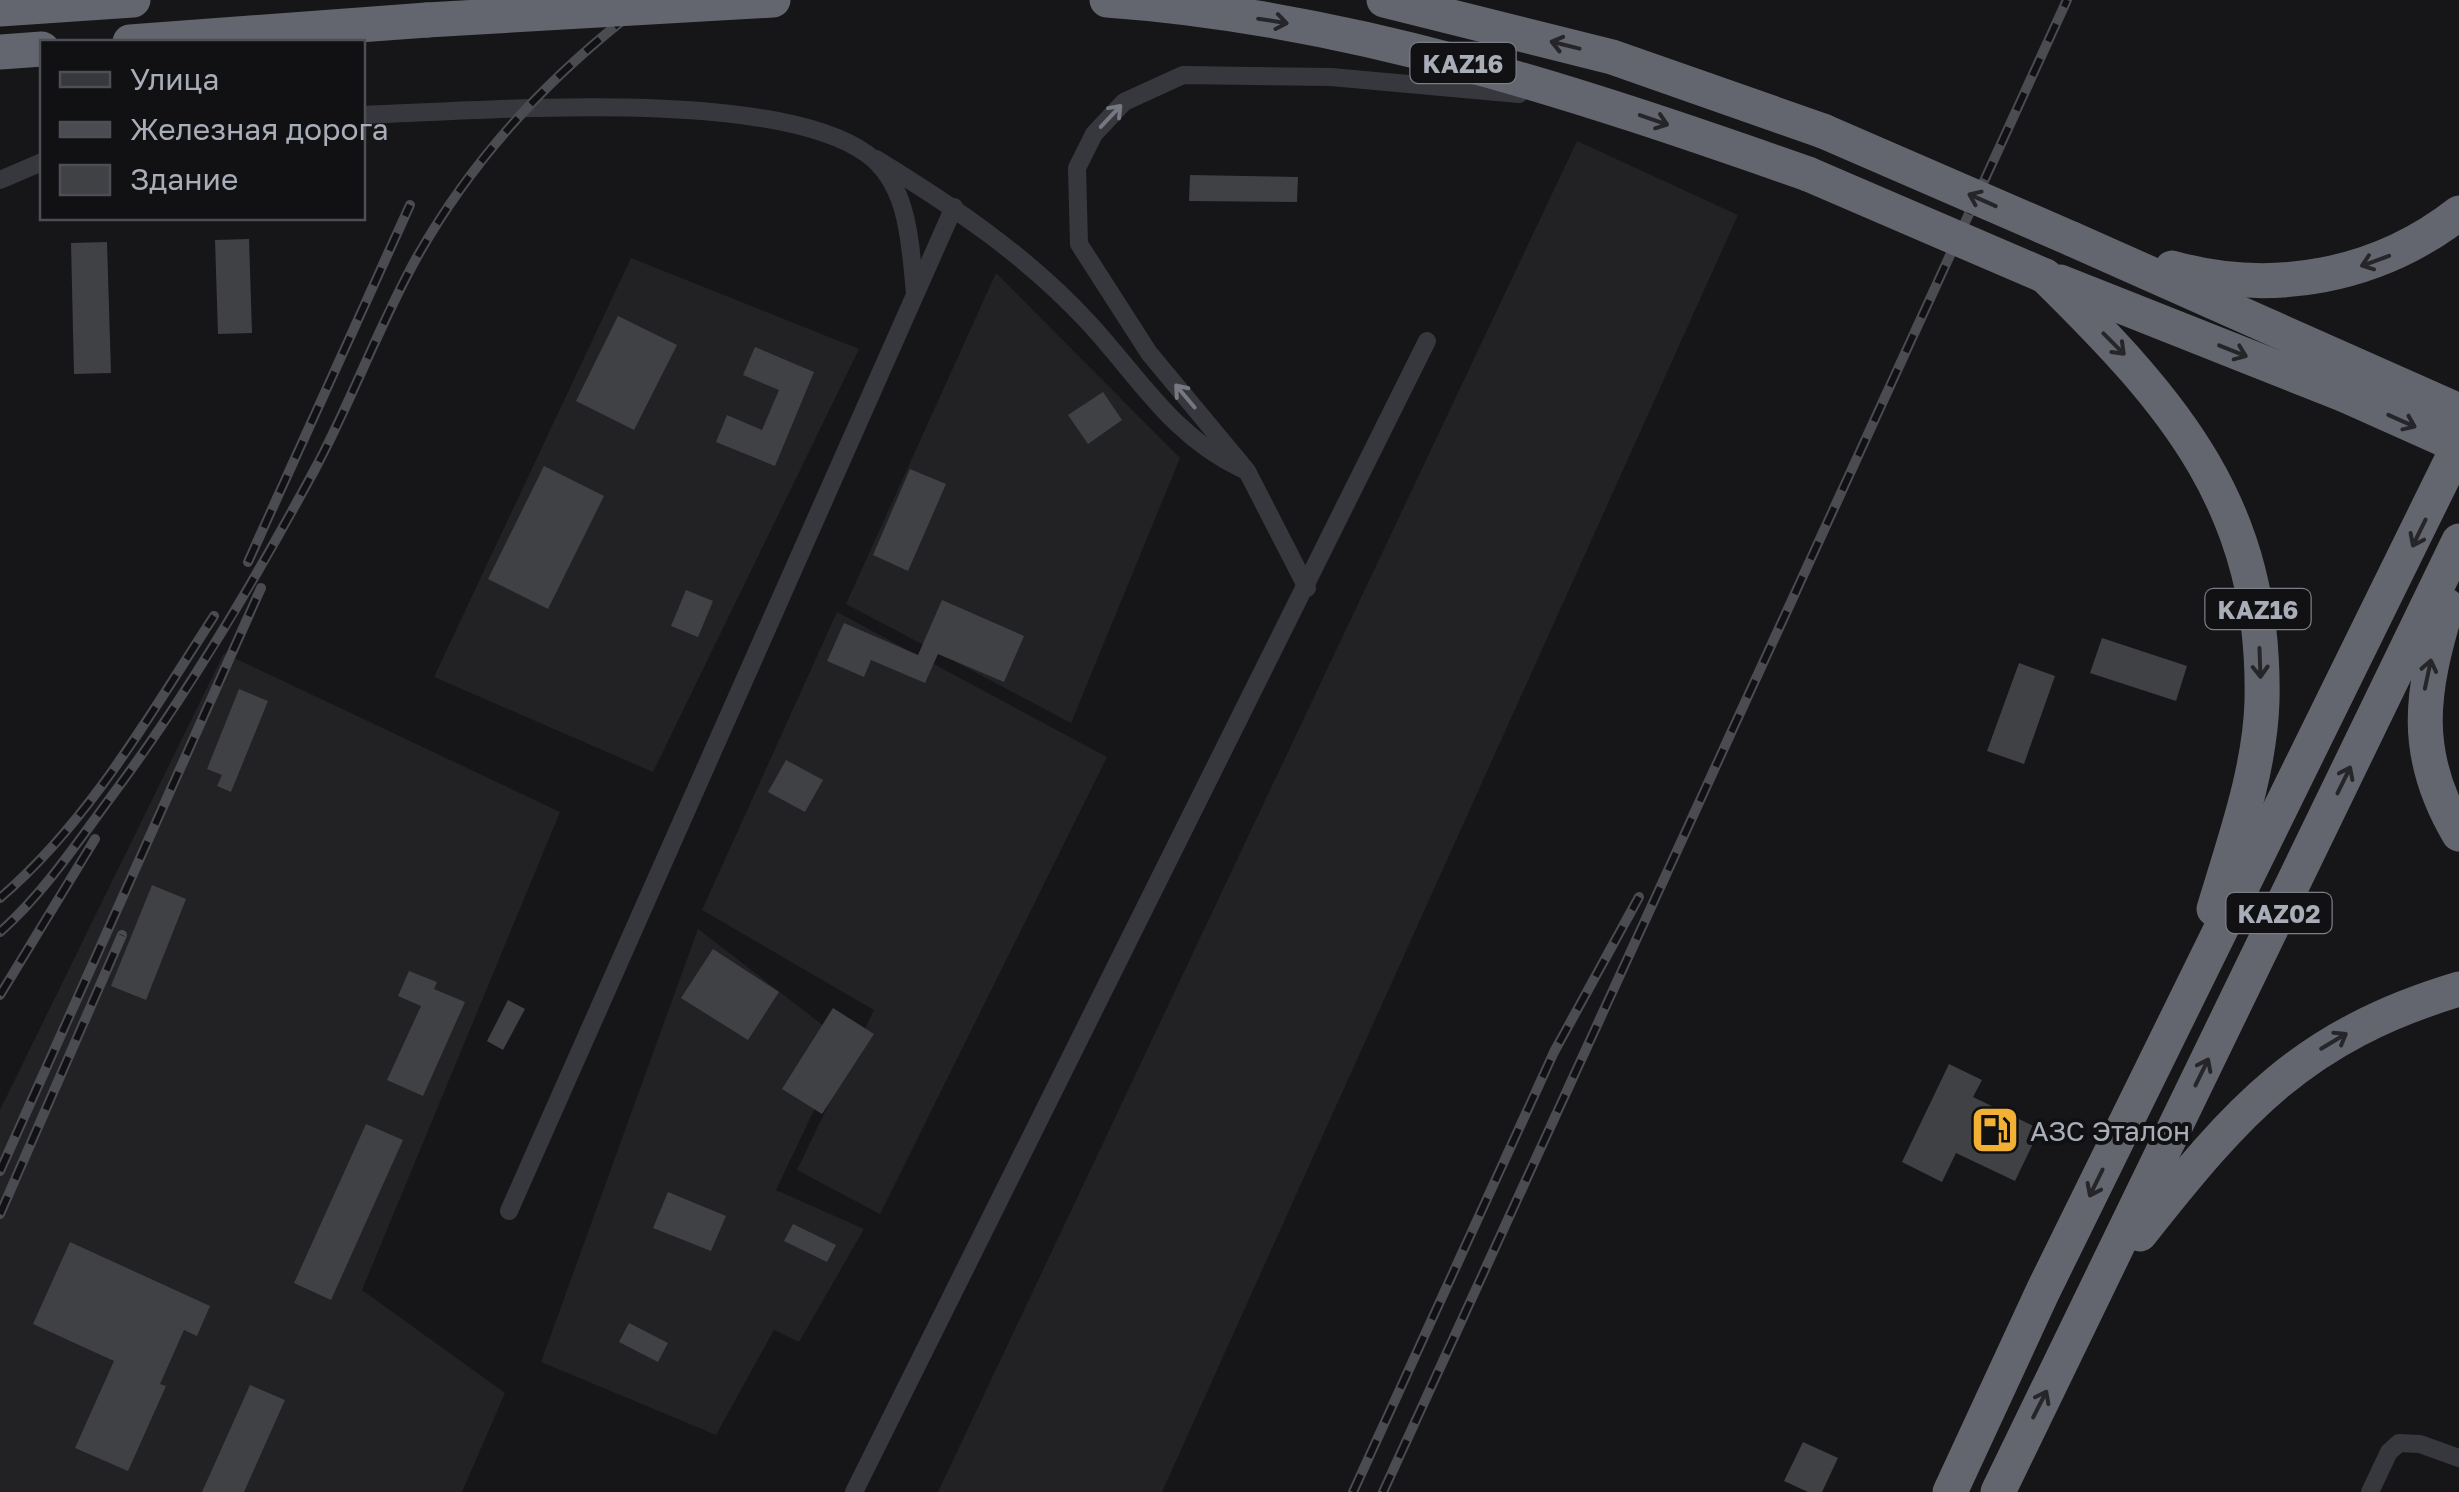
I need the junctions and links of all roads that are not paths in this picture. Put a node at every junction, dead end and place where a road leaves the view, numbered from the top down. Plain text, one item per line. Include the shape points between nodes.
1 (132, 0) edge
2 (773, 0) edge
3 (1106, 0) edge
4 (1384, 0) edge
5 (0, 9) edge
6 (157, 40) edge
7 (40, 49) edge
8 (0, 52) edge
9 (1600, 101) junction
10 (365, 115) edge
11 (868, 154) junction
12 (40, 163) edge
13 (0, 180) edge
14 (954, 207) junction
15 (2459, 213) edge
16 (2072, 239) junction
17 (2045, 276) junction
18 (916, 299) junction
19 (1427, 342) dead end
20 (2352, 382) junction
21 (2459, 410) edge
22 (2459, 445) edge
23 (1247, 471) junction
24 (2459, 541) edge
25 (2459, 566) edge
26 (1307, 588) junction
27 (2459, 834) edge
28 (2459, 989) edge
29 (2186, 1002) junction
30 (509, 1211) dead end
31 (2099, 1286) junction
32 (2459, 1458) edge
33 (854, 1492) edge
34 (1950, 1492) edge
35 (1998, 1492) edge
36 (2370, 1492) edge

1 - 5 highway
2 - 6 highway, bridge
3 -> 9 highway, KAZ16 via 1357,34
16 -> 4 highway, KAZ16, bridge via 1823,131 1612,57
7 - 8 highway
9 -> 17 highway, KAZ16, bridge via 1808,174
23 -> 9 street via 1149,353 1078,244 1076,168 1094,134 1124,102 1183,75 1330,77
10 - 11 street via 729,112 800,126
11 - 14 street
11 - 18 street via 905,206
12 - 13 street
14 - 18 street
14 - 23 street via 1009,246 1089,323 1152,403 1217,457
15 -> 16 highway, KAZ16 via 2418,243 2377,261 2299,280 2229,280
16 - 20 highway, KAZ16
17 -> 20 highway, KAZ16
17 -> 29 highway, KAZ16 via 2132,362 2198,447 2232,517 2258,608 2262,704 2248,792
18 - 30 street
19 - 26 street
20 - 21 highway, KAZ16
20 -> 22 highway, KAZ16, bridge
22 -> 29 highway, KАZ02
23 - 26 street
31 -> 24 highway, KАZ02
27 -> 25 highway via 2438,798 2423,728 2433,652
26 - 33 street
31 -> 28 highway via 2216,1138 2280,1077 2373,1018
29 -> 34 highway, KАZ02
35 -> 31 highway, KАZ02
32 - 36 street via 2400,1444 2389,1452

